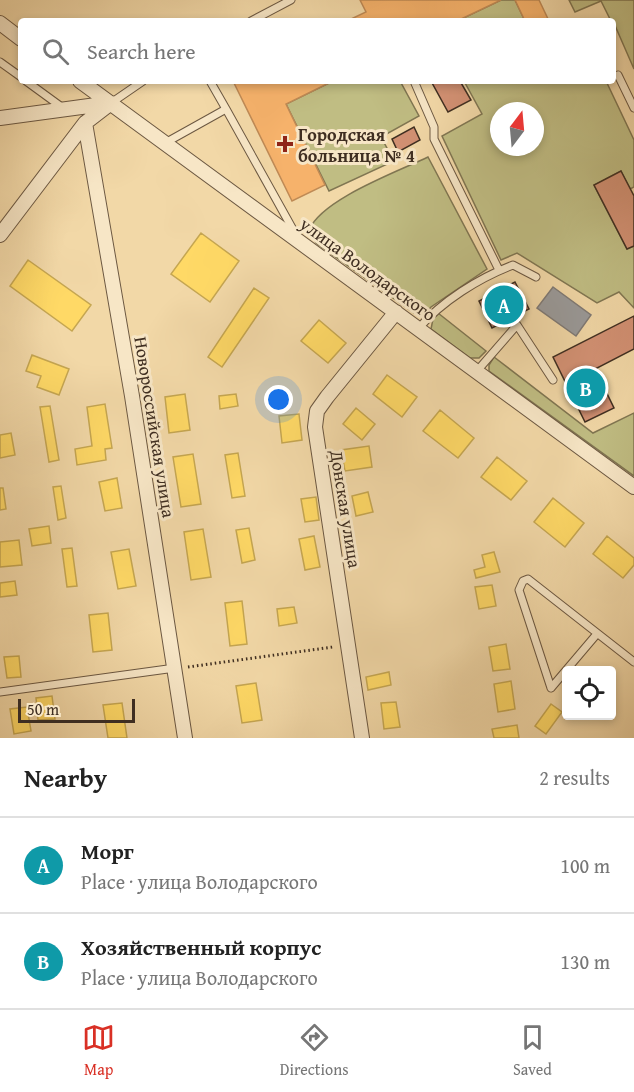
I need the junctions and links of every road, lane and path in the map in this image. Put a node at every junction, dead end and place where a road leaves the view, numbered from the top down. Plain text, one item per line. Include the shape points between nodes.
1 (291, 0) edge
2 (258, 18) edge
3 (0, 24) edge
4 (18, 37) edge
5 (0, 62) edge
6 (18, 75) edge
7 (618, 75) dead end
8 (30, 84) edge
9 (84, 84) edge
10 (140, 84) edge
11 (212, 84) edge
12 (415, 84) edge
13 (111, 103) junction
14 (63, 108) junction
15 (634, 108) edge
16 (225, 109) junction
17 (0, 118) edge
18 (86, 123) junction
19 (165, 143) junction
20 (0, 235) edge
21 (300, 242) junction
22 (499, 270) junction
23 (536, 277) dead end
24 (396, 312) junction
25 (418, 329) junction
26 (477, 371) junction
27 (553, 380) dead end
28 (634, 487) edge
29 (596, 635) junction
30 (348, 644) junction
31 (634, 662) edge
32 (175, 669) junction
33 (0, 692) edge
34 (185, 738) edge
35 (363, 738) edge

1 - 2 lane
3 - 4 street
5 - 6 lane
7 - 15 lane
8 - 14 lane
9 - 13 street, улица Володарского
10 - 13 lane
11 - 16 lane
12 - 22 lane via 434,127 434,139
13 - 14 street
13 - 18 street
13 - 19 street, улица Володарского
14 - 17 street
16 - 19 lane
16 - 21 lane
18 - 20 street
18 - 32 street, Новороссийская улица
19 - 21 street, улица Володарского
21 - 24 street, улица Володарского
22 - 23 lane via 513,265
22 - 25 lane via 434,310
24 - 25 street, улица Володарского
24 - 30 street, Донская улица via 317,411 315,427
25 - 26 street, улица Володарского
26 - 27 lane via 517,325
26 - 28 street, улица Володарского
29 - 29 lane via 551,688 519,590 523,580 528,579
29 - 31 lane
30 - 32 path
30 - 35 street, Донская улица
32 - 33 lane
32 - 34 street, Новороссийская улица

